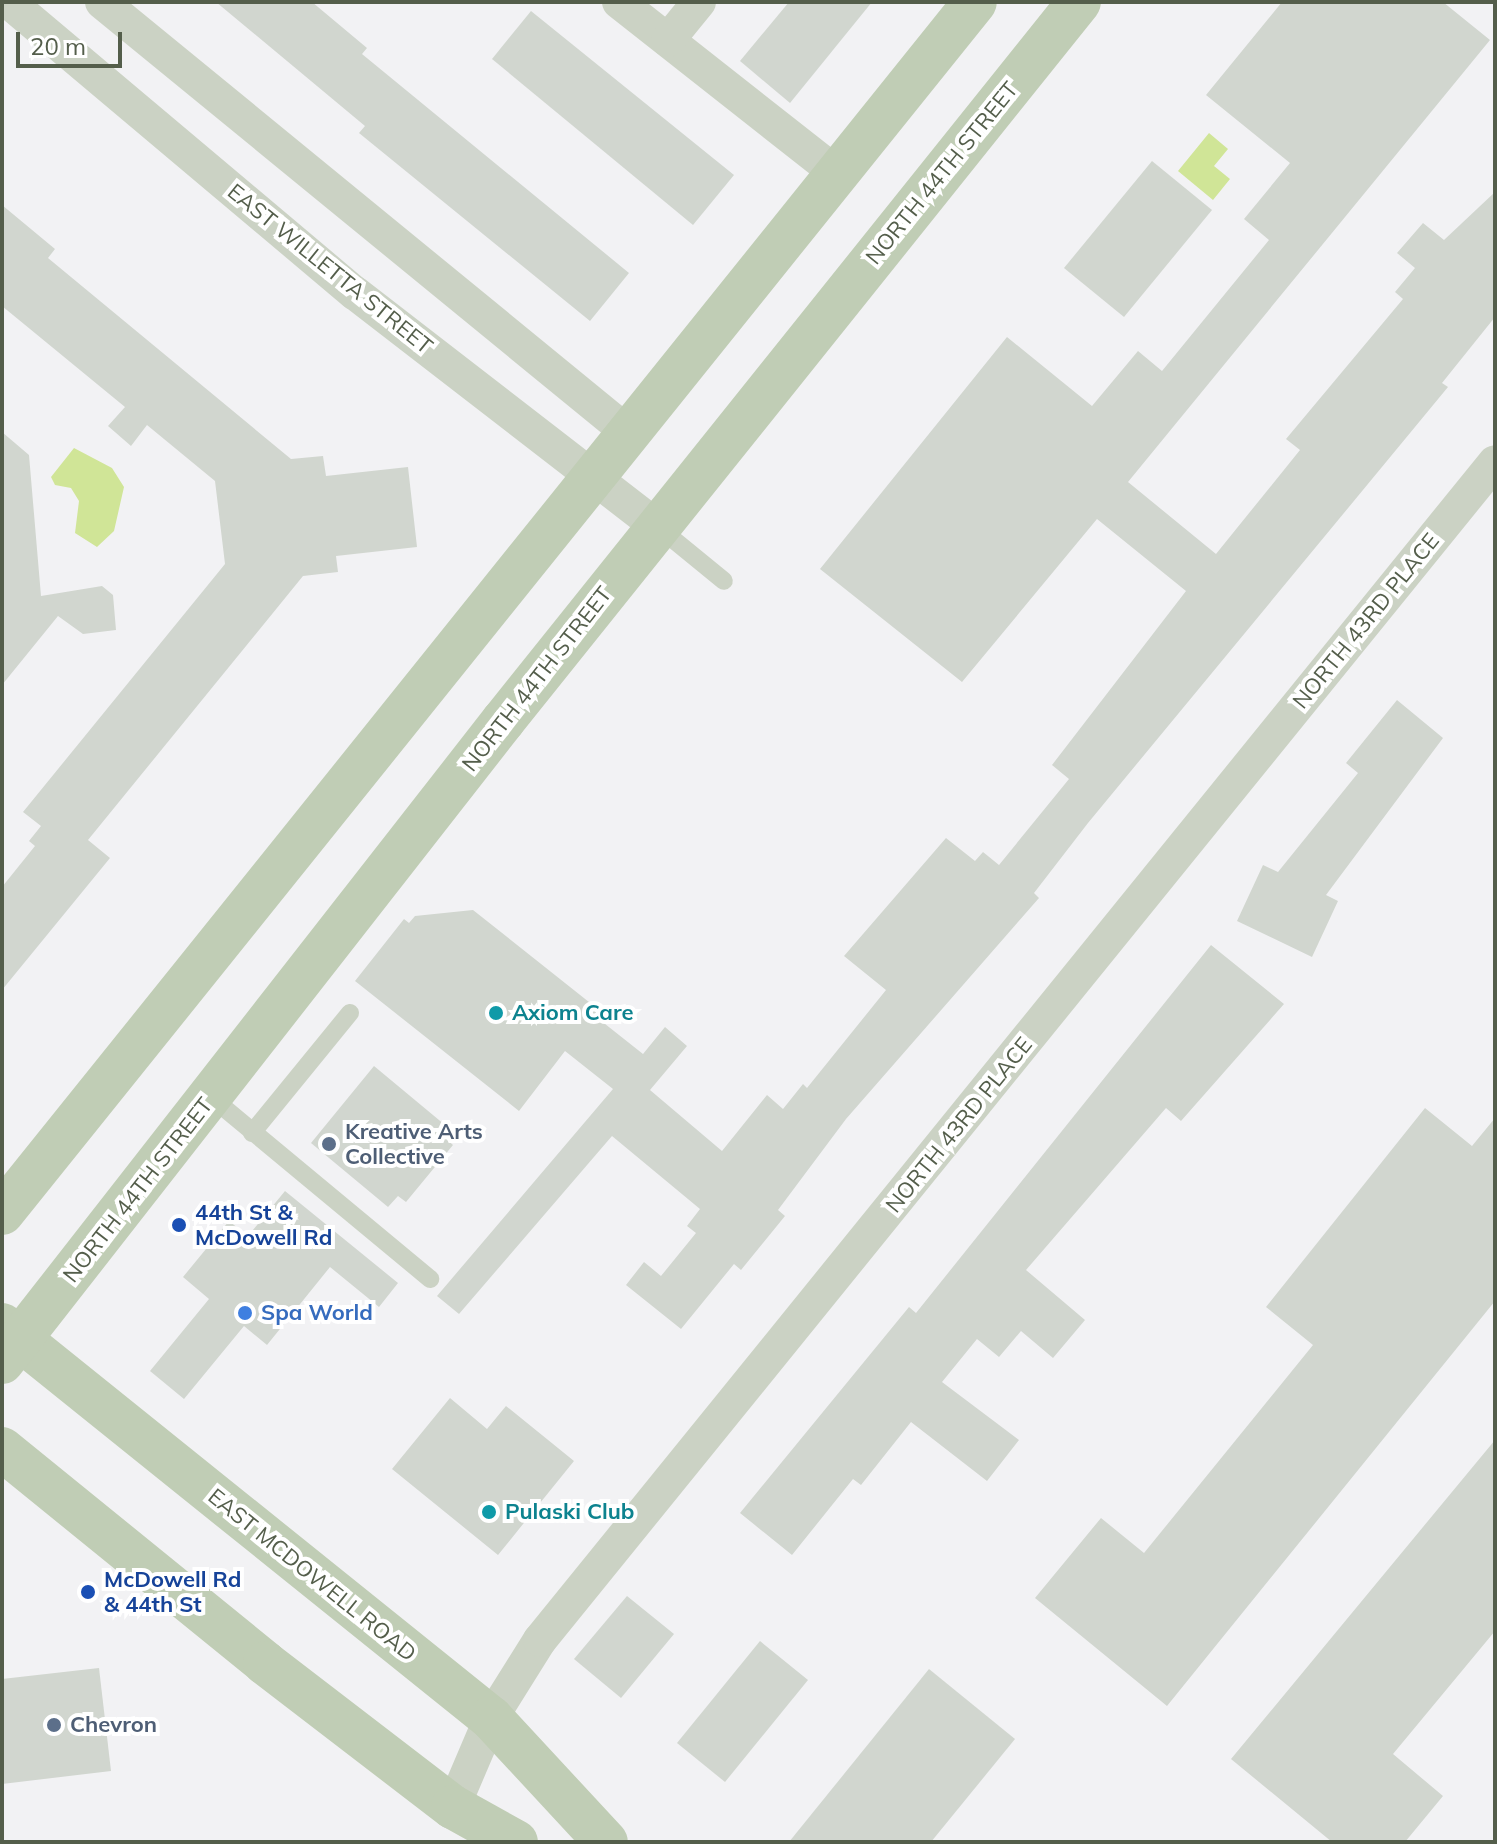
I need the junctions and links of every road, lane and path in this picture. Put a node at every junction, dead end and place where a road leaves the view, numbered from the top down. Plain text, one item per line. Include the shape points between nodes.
1 (9, 2) edge
2 (102, 2) edge
3 (619, 2) edge
4 (699, 2) edge
5 (975, 2) edge
6 (1079, 2) edge
7 (668, 40) junction
8 (836, 173) junction
9 (626, 431) junction
10 (1495, 462) edge
11 (590, 476) junction
12 (658, 527) junction
13 (724, 581) dead end
14 (350, 1013) dead end
15 (211, 1097) junction
16 (252, 1133) junction
17 (2, 1213) edge
18 (430, 1279) dead end
19 (8, 1342) edge
20 (2, 1449) edge
21 (491, 1718) junction
22 (453, 1807) junction
23 (516, 1842) edge
24 (606, 1842) edge

1 - 11 street, EAST WILLETTA STREET via 355,293
2 - 9 street
3 - 7 street
4 - 7 street
5 - 8 main road
6 - 12 main road, NORTH 44TH STREET
7 - 8 street
8 - 9 main road
9 - 11 main road
10 - 21 street, NORTH 43RD PLACE via 540,1640
11 - 12 street, EAST WILLETTA STREET
11 - 17 main road
12 - 13 lane
12 - 15 main road, NORTH 44TH STREET
14 - 16 lane
15 - 16 lane
15 - 19 main road, NORTH 44TH STREET
16 - 18 lane
19 - 21 main road, EAST MCDOWELL ROAD
20 - 22 main road
21 - 22 street, NORTH 43RD PLACE
21 - 24 main road, EAST MCDOWELL ROAD
22 - 23 main road

